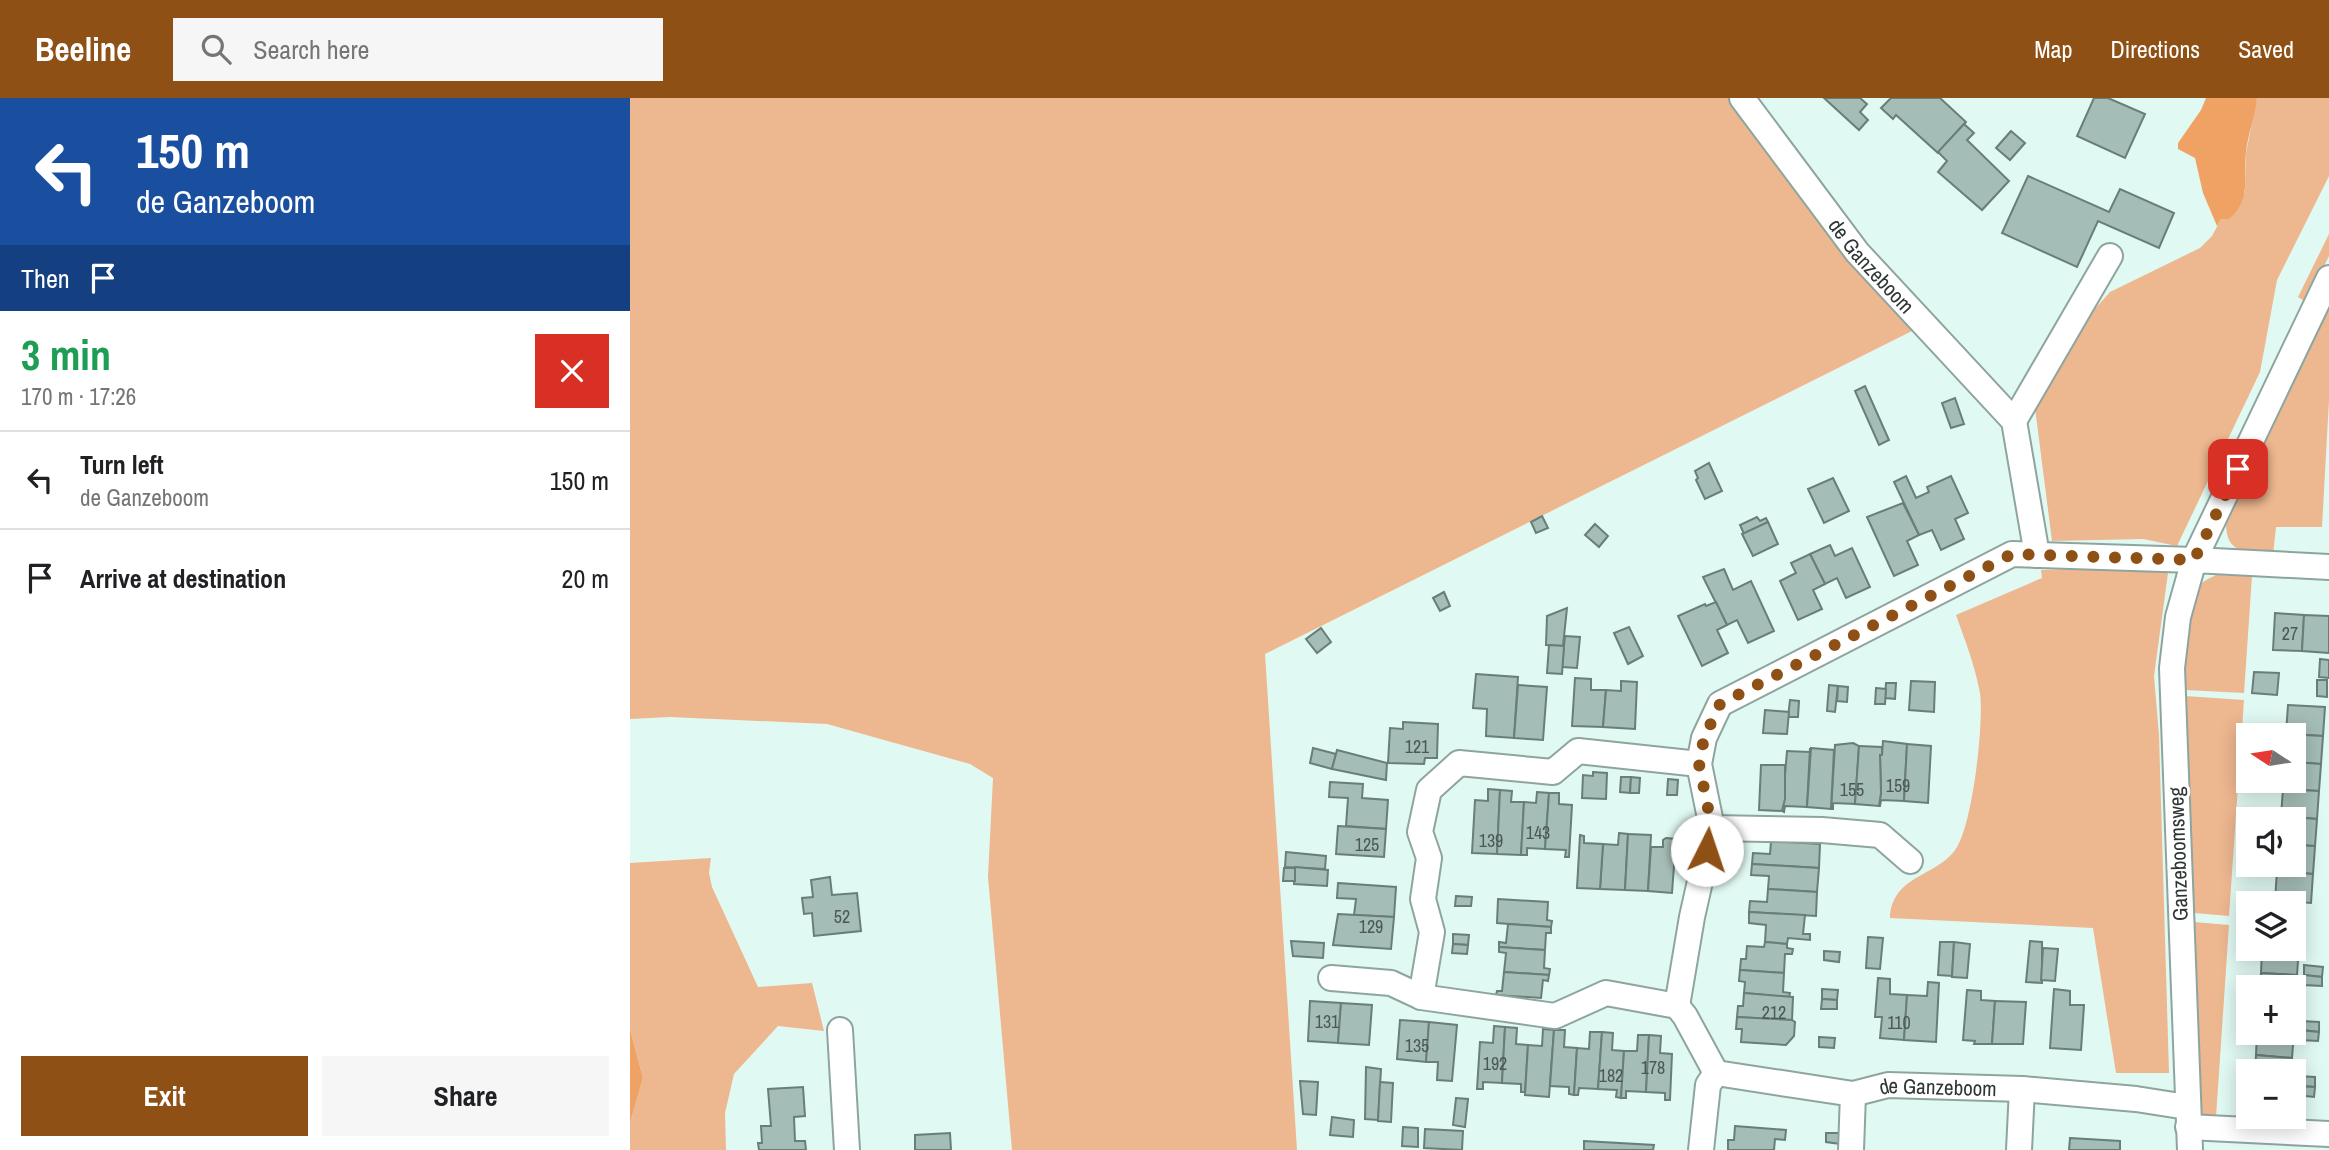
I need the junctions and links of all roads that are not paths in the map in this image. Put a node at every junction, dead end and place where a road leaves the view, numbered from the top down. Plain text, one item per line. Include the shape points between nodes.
1 (1742, 98) edge
2 (2110, 256) dead end
3 (2329, 278) edge
4 (2014, 421) junction
5 (2036, 555) junction
6 (2194, 560) junction
7 (2329, 567) edge
8 (1699, 764) junction
9 (1712, 828) junction
10 (1910, 861) dead end
11 (1331, 978) dead end
12 (1421, 997) junction
13 (1677, 1006) junction
14 (840, 1030) dead end
15 (1716, 1073) junction
16 (2022, 1088) junction
17 (1853, 1094) junction
18 (2188, 1128) edge
19 (2329, 1134) edge
20 (847, 1150) edge
21 (1700, 1150) edge
22 (1851, 1150) edge
23 (2018, 1150) edge

1 - 4 street, de Ganzeboom via 1857,251
2 - 4 street
3 - 6 street
4 - 5 street
5 - 6 street
5 - 8 street via 2012,554 1720,704 1704,738
6 - 7 street
6 - 18 street, Ganzeboomsweg via 2178,617 2172,668
8 - 9 street
8 - 12 street via 1578,751 1553,772 1459,764 1429,790 1420,832 1429,858 1423,899 1432,932
9 - 10 street via 1880,835
9 - 13 street
11 - 12 street via 1391,983
12 - 13 street via 1555,1016 1606,993
13 - 15 street
14 - 20 street
15 - 17 street, de Ganzeboom
15 - 21 street via 1708,1085
16 - 17 street, de Ganzeboom via 1888,1085
16 - 18 street, de Ganzeboom via 2136,1099
16 - 23 street, de Ganzeboom
17 - 22 street, de Ganzeboom
18 - 19 street, de Ganzeboom

